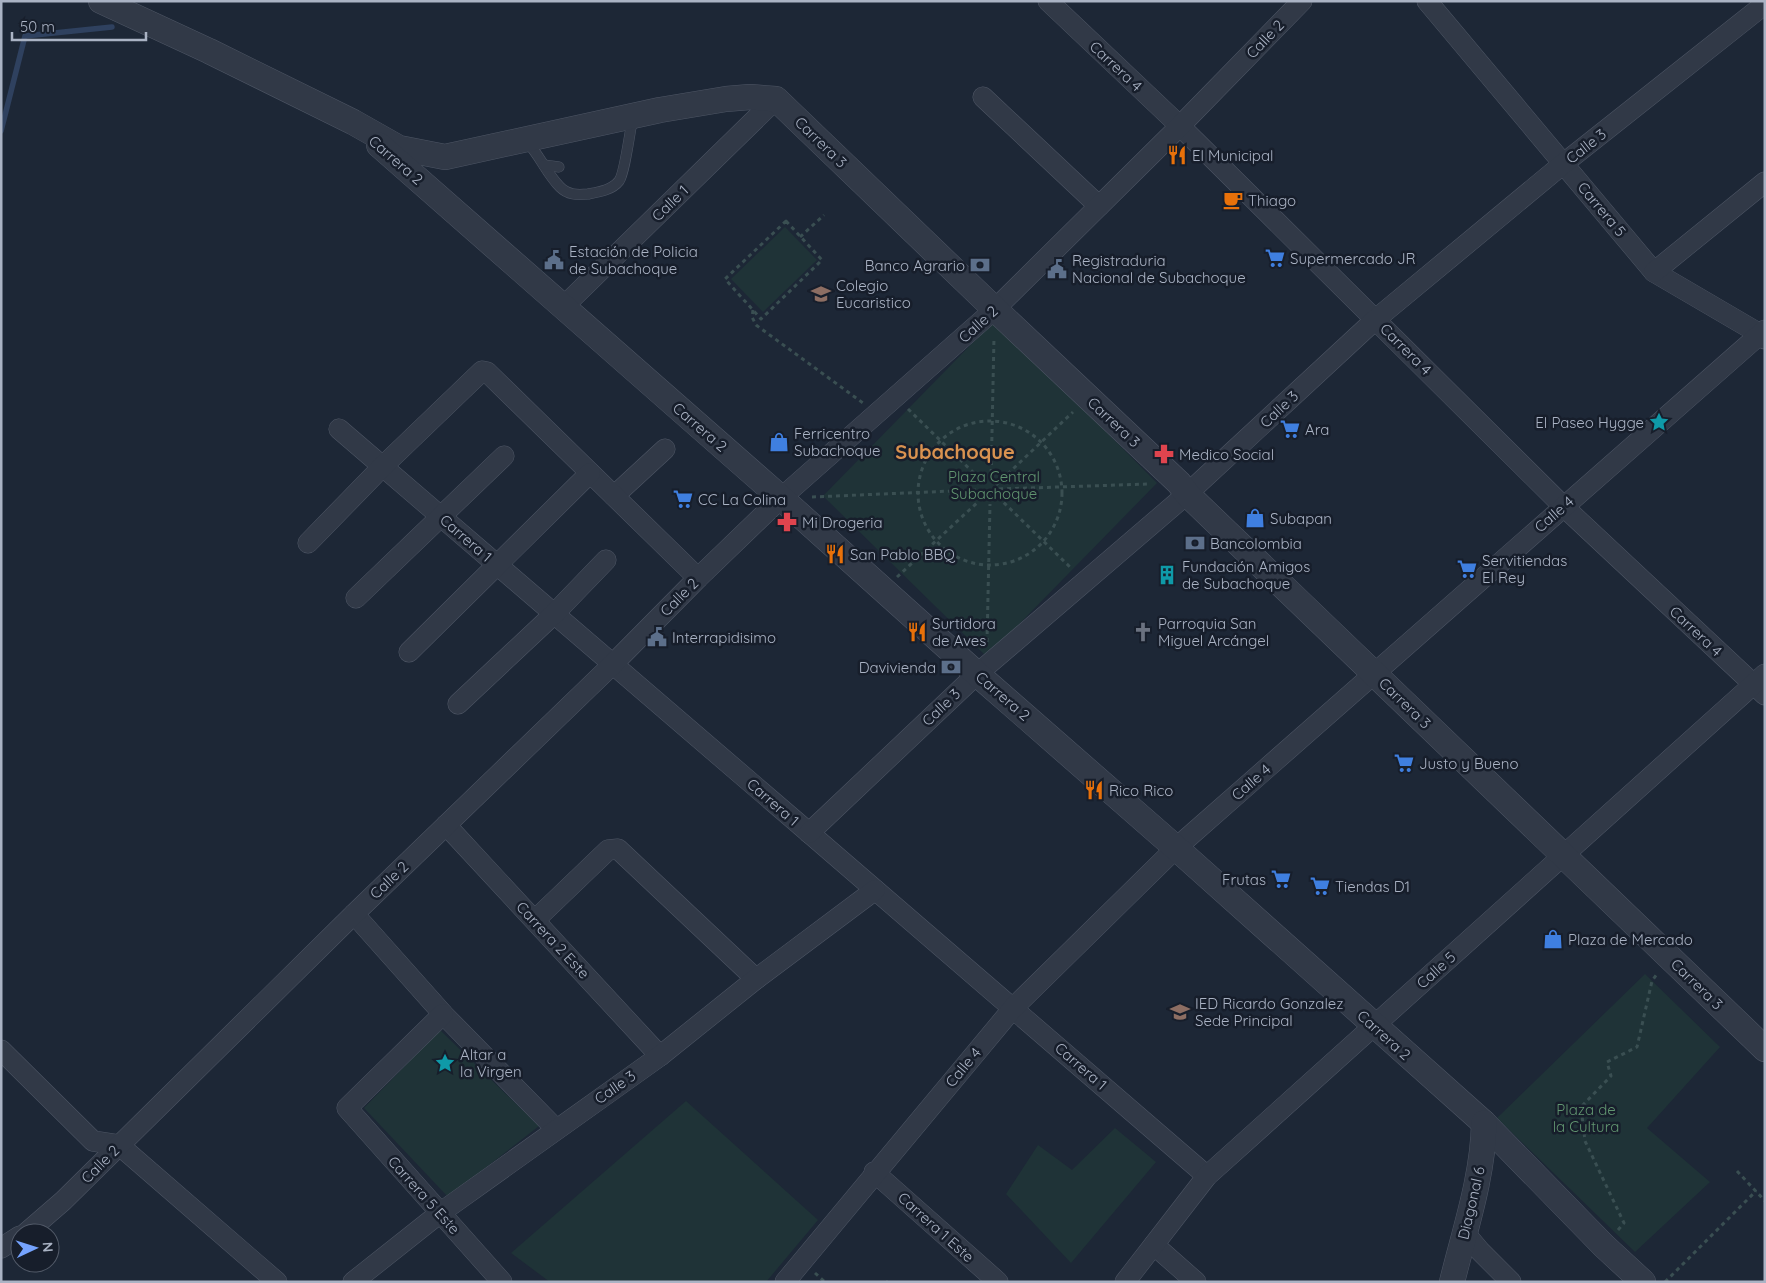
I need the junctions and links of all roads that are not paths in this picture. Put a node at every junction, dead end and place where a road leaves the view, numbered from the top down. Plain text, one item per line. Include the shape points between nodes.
1 (101, 1) edge
2 (1048, 1) edge
3 (1302, 1) edge
4 (1428, 1) edge
5 (1765, 4) edge
6 (983, 96) dead end
7 (776, 99) junction
8 (633, 116) junction
9 (353, 122) junction
10 (1180, 126) junction
11 (525, 140) junction
12 (626, 150) junction
13 (616, 156) dead end
14 (445, 157) junction
15 (1563, 164) junction
16 (544, 165) junction
17 (559, 167) dead end
18 (1765, 182) edge
19 (423, 184) junction
20 (1099, 206) junction
21 (1654, 272) junction
22 (563, 307) junction
23 (995, 309) junction
24 (1376, 319) junction
25 (1763, 334) edge
26 (339, 429) dead end
27 (665, 448) dead end
28 (504, 456) dead end
29 (382, 466) junction
30 (590, 473) junction
31 (1183, 488) junction
32 (614, 496) junction
33 (781, 498) junction
34 (1563, 506) junction
35 (440, 516) junction
36 (308, 543) dead end
37 (606, 560) dead end
38 (498, 566) junction
39 (698, 578) junction
40 (356, 598) dead end
41 (554, 614) junction
42 (409, 652) dead end
43 (612, 664) junction
44 (981, 669) junction
45 (1374, 673) junction
46 (1761, 685) edge
47 (458, 704) dead end
48 (446, 825) junction
49 (809, 833) junction
50 (1176, 848) junction
51 (1563, 856) junction
52 (875, 890) junction
53 (354, 914) junction
54 (534, 920) junction
55 (756, 979) junction
56 (1014, 1007) junction
57 (443, 1014) junction
58 (1374, 1026) junction
59 (1765, 1049) edge
60 (1, 1050) edge
61 (660, 1056) junction
62 (1484, 1123) junction
63 (556, 1129) junction
64 (119, 1145) junction
65 (874, 1172) junction
66 (1207, 1176) junction
67 (440, 1213) junction
68 (38, 1223) edge
69 (1464, 1232) junction
70 (1154, 1245) junction
71 (1195, 1281) edge
72 (277, 1282) edge
73 (353, 1282) edge
74 (502, 1282) edge
75 (785, 1282) edge
76 (998, 1282) edge
77 (1125, 1282) edge
78 (1452, 1282) edge
79 (1511, 1282) edge
80 (1642, 1282) edge

1 - 9 street
2 - 10 street, Carrera 4
3 - 10 street, Calle 2
4 - 15 street, Carrera 5
5 - 15 street, Calle 3
6 - 20 street
7 - 8 street via 726,99
7 - 22 street, Calle 1
7 - 23 street, Carrera 3
8 - 11 street
8 - 12 lane
9 - 14 street via 399,148
9 - 19 street, Carrera 2
10 - 20 street, Calle 2
10 - 24 street, Carrera 4
11 - 14 street
11 - 16 lane
12 - 13 lane
12 - 16 lane via 619,181 604,192 568,193
14 - 19 street via 433,166
15 - 21 street, Carrera 5
15 - 24 street, Calle 3
16 - 17 lane
18 - 21 street
19 - 22 street, Carrera 2
20 - 23 street, Calle 2
21 - 25 street, Carrera 5
22 - 33 street, Carrera 2
23 - 31 street, Carrera 3
23 - 33 street, Calle 2
24 - 31 street, Calle 3
24 - 34 street, Carrera 4
25 - 34 street, Calle 4
26 - 29 street, Carrera 1
27 - 32 street
28 - 35 street
29 - 30 street via 482,371 487,372
29 - 35 street, Carrera 1
29 - 36 street
30 - 32 street
30 - 38 street
31 - 44 street, Calle 3 via 1085,581
31 - 45 street, Carrera 3
32 - 39 street
33 - 39 street, Calle 2
33 - 44 street, Carrera 2 via 884,590
34 - 45 street, Calle 4
34 - 46 street, Carrera 4
35 - 38 street, Carrera 1
35 - 40 street
37 - 41 street
38 - 41 street, Carrera 1
38 - 42 street
39 - 43 street, Calle 2
41 - 43 street, Carrera 1
41 - 47 street
43 - 48 street, Calle 2
43 - 49 street, Carrera 1
44 - 49 street, Calle 3
44 - 50 street, Carrera 2
45 - 50 street, Calle 4
45 - 51 street, Carrera 3
46 - 51 street, Calle 5
48 - 53 street, Calle 2
48 - 54 street, Carrera 2 Este
49 - 52 street, Carrera 1
50 - 56 street, Calle 4
50 - 58 street, Carrera 2
51 - 58 street, Calle 5
51 - 59 street, Carrera 3
52 - 55 street, Calle 3
52 - 56 street, Carrera 1
53 - 57 street
53 - 64 street, Calle 2
54 - 55 street via 608,850 618,849
54 - 61 street, Carrera 2 Este
55 - 61 street, Calle 3
56 - 65 street, Calle 4
56 - 66 street, Carrera 1
57 - 63 street
57 - 67 street, Carrera 5 Este via 347,1108
58 - 62 street, Carrera 2
58 - 66 street, Calle 5
60 - 64 street via 93,1141
61 - 63 street, Calle 3
62 - 69 street, Diagonal 6 via 1483,1149
62 - 80 street, Carrera 2
63 - 67 street, Calle 3
64 - 68 street, Calle 2
64 - 72 street
65 - 75 street, Calle 4
65 - 76 street, Carrera 1 Este
66 - 70 street, Calle 5
67 - 73 street, Calle 3
67 - 74 street, Carrera 5 Este
69 - 78 street, Diagonal 6
69 - 79 street
70 - 71 street
70 - 77 street, Calle 5

